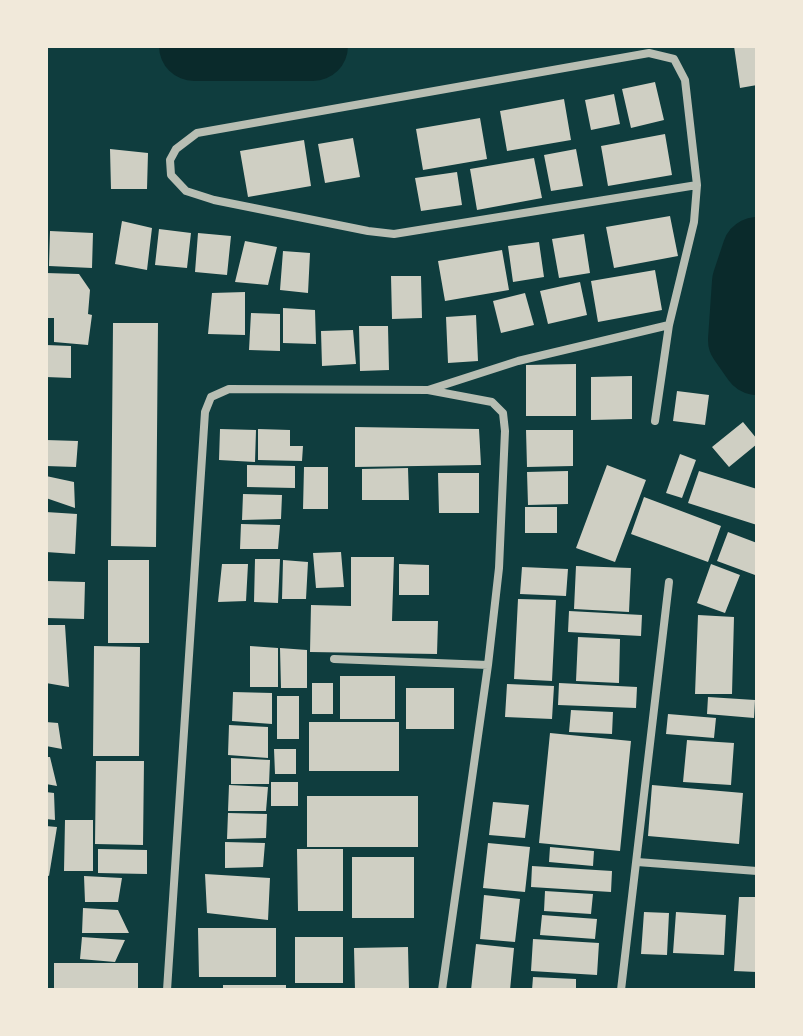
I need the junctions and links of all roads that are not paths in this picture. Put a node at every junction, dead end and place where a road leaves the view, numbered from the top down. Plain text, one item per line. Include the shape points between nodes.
1 (697, 185) junction
2 (669, 325) junction
3 (428, 390) junction
4 (655, 421) dead end
5 (669, 582) dead end
6 (334, 659) dead end
7 (488, 665) junction
8 (637, 862) junction
9 (757, 871) edge
10 (167, 990) edge
11 (442, 990) edge
12 (621, 990) edge

1 - 1 street via 394,234 186,191 171,175 170,160 197,133 649,53 674,59 685,80
1 - 2 street via 694,222
2 - 3 street via 518,361
2 - 4 street
3 - 7 street via 492,402 503,413 499,568
3 - 10 street via 229,389 211,397 205,412
5 - 8 street
6 - 7 street
7 - 11 street
8 - 9 street
8 - 12 street

